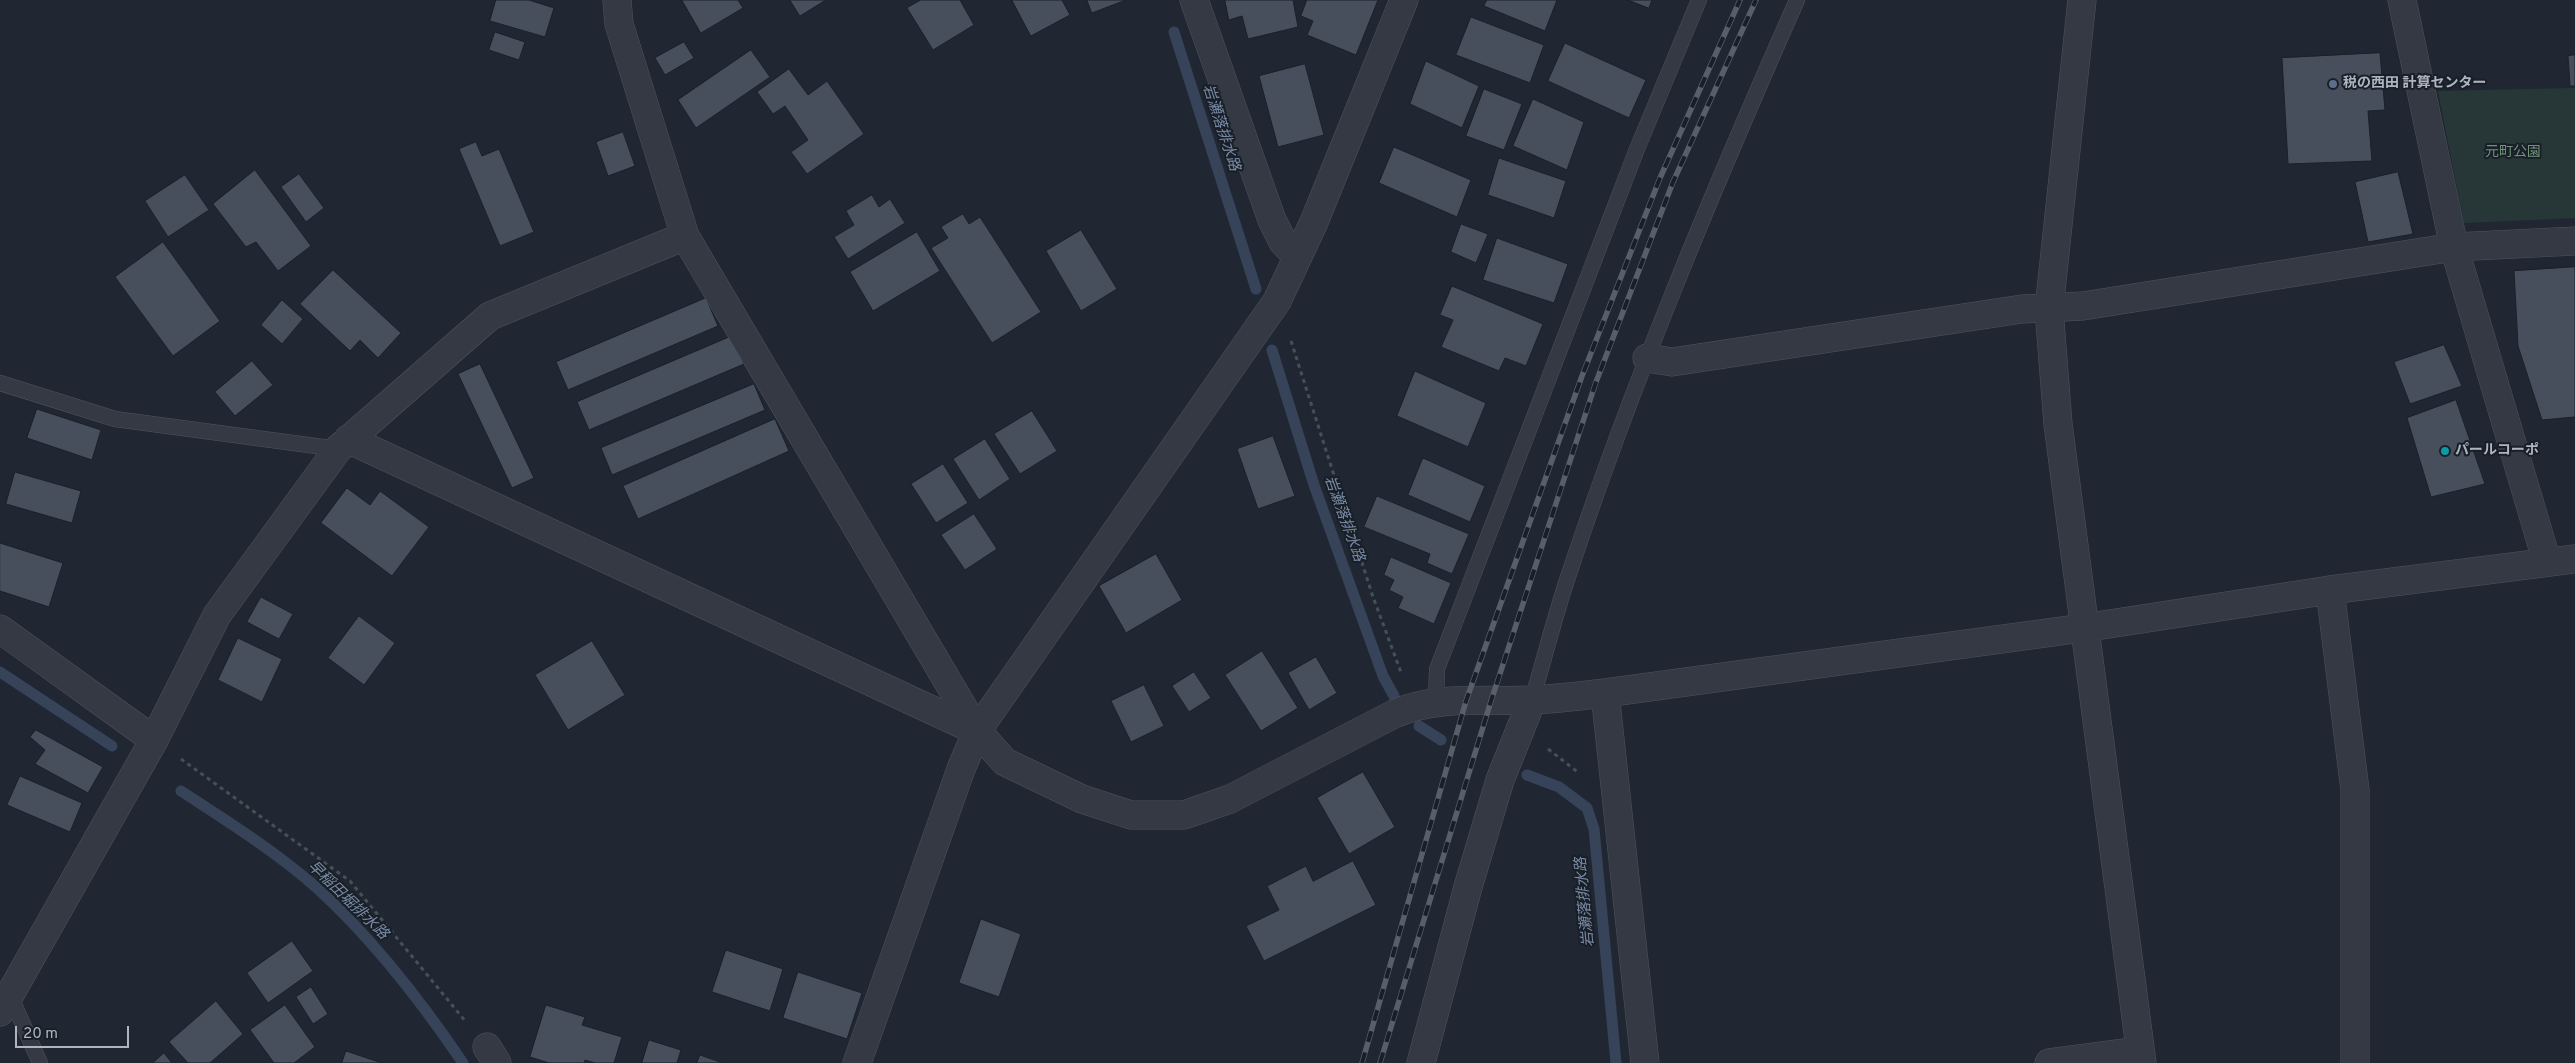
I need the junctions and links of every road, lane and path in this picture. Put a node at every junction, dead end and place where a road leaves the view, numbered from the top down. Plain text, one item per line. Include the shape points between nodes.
1 (617, 0) edge
2 (1194, 0) edge
3 (1404, 0) edge
4 (1698, 0) edge
5 (1797, 0) edge
6 (2082, 0) edge
7 (2402, 0) edge
8 (685, 236) junction
9 (2575, 241) edge
10 (2454, 248) junction
11 (1296, 256) junction
12 (1277, 301) junction
13 (2049, 308) junction
14 (1647, 358) junction
15 (0, 383) edge
16 (343, 444) junction
17 (2575, 559) edge
18 (2547, 562) junction
19 (2330, 590) junction
20 (2083, 628) junction
21 (0, 630) edge
22 (1605, 693) junction
23 (1532, 700) junction
24 (1425, 703) junction
25 (977, 731) junction
26 (1521, 732) junction
27 (154, 740) junction
28 (1615, 796) junction
29 (5, 1003) edge
30 (492, 1055) edge
31 (2141, 1057) edge
32 (40, 1063) edge
33 (857, 1063) edge
34 (1421, 1063) edge
35 (1644, 1063) edge
36 (2049, 1063) edge
37 (2356, 1063) edge

1 - 8 street via 619,24
2 - 11 street via 1272,220 1283,242
3 - 11 street via 1314,222
4 - 24 lane via 1633,158
5 - 14 lane via 1747,112
6 - 13 street
7 - 10 street
8 - 16 street via 490,316
8 - 25 street
9 - 10 street
10 - 13 street via 2083,306
10 - 18 street
11 - 12 street
12 - 24 path via 1372,594
12 - 25 street
13 - 14 street via 1672,362
13 - 20 street via 2058,424
14 - 23 lane via 1566,581
15 - 16 lane via 115,420
16 - 25 street
16 - 27 street via 218,615
17 - 18 street
18 - 19 street
19 - 20 street
19 - 37 street via 2355,790
20 - 22 street
20 - 31 street
21 - 27 street
22 - 23 street
22 - 28 street
23 - 24 street
23 - 26 street
24 - 25 street via 1230,799 1184,815 1131,815 1082,799 1005,762
25 - 33 street
26 - 28 path via 1538,741 1604,792
26 - 34 street via 1500,780
27 - 29 street
27 - 30 path via 350,881
28 - 35 street
29 - 32 lane
31 - 36 street

